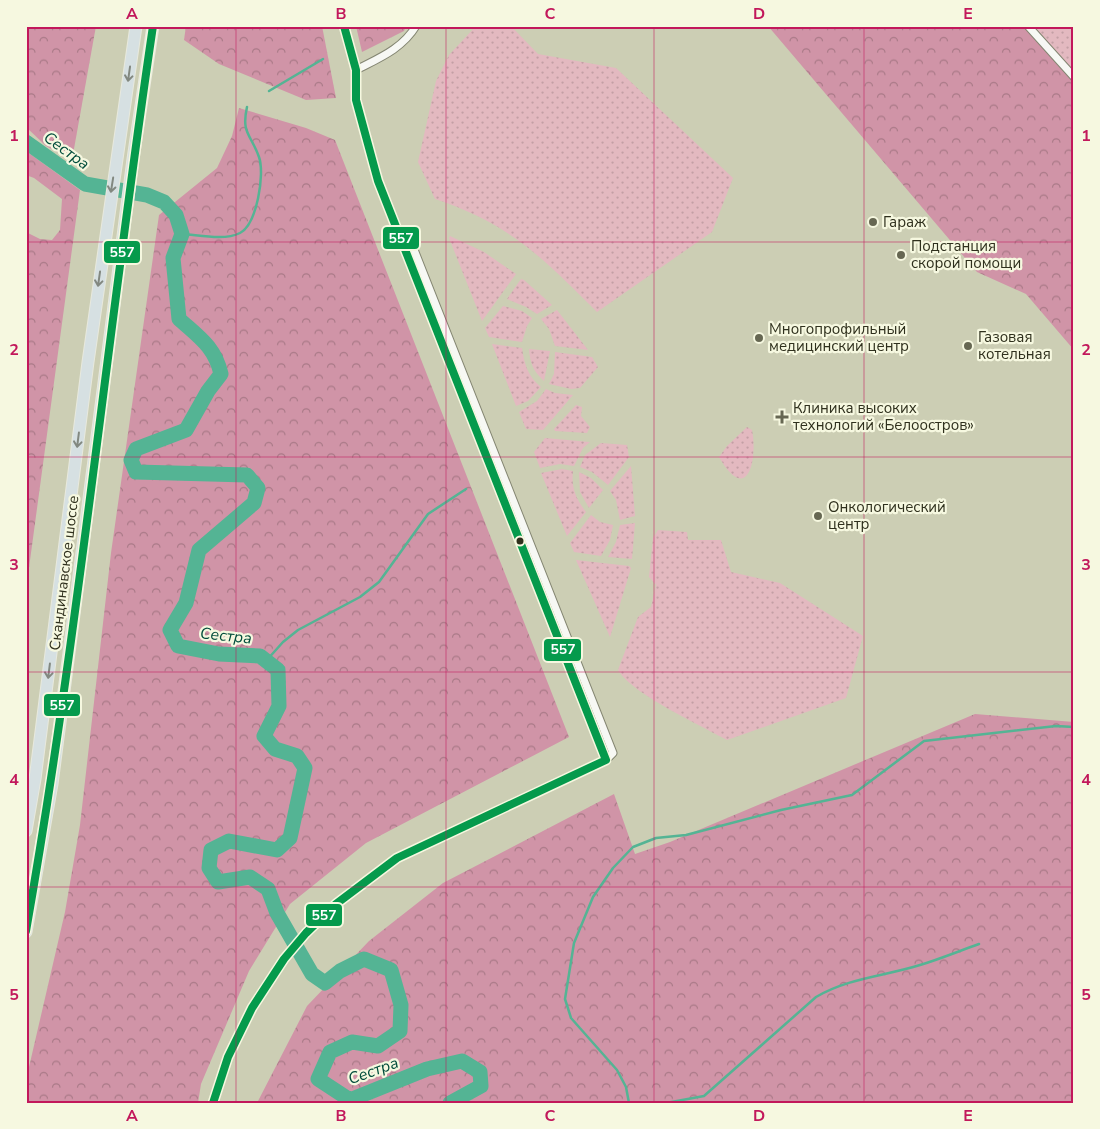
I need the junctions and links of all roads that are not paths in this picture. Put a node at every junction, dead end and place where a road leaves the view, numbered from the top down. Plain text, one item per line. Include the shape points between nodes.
1 (136, 26) edge
2 (153, 26) edge
3 (344, 26) edge
4 (416, 26) edge
5 (1028, 26) edge
6 (356, 70) junction
7 (1074, 77) edge
8 (26, 831) edge
9 (26, 932) edge
10 (213, 1103) edge

1 -> 8 highway, Скандинавское шоссе
2 - 9 highway, Скандинавское шоссе via 125,216 52,784
3 - 6 street
4 - 6 street via 396,50
5 - 7 street
6 - 10 street via 356,100 378,181 401,241 413,247 613,753 606,760 397,858 336,904 284,959 252,1008 228,1057

